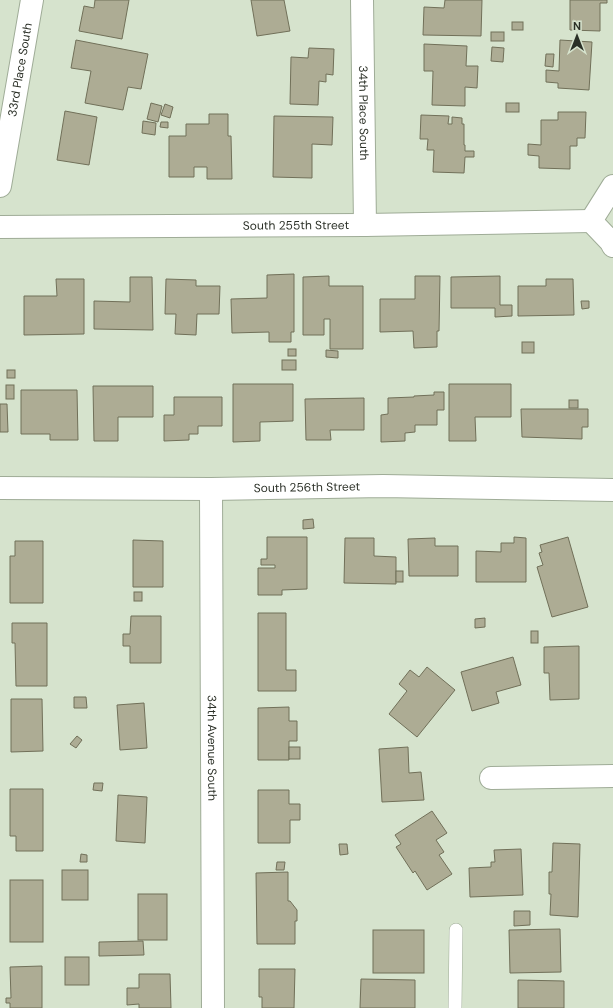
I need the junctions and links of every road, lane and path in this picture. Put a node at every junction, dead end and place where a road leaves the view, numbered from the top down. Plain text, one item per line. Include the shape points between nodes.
1 (32, 0) edge
2 (362, 0) edge
3 (0, 186) edge
4 (613, 186) edge
5 (591, 221) junction
6 (365, 225) junction
7 (0, 227) edge
8 (613, 246) edge
9 (0, 488) edge
10 (211, 489) junction
11 (613, 490) edge
12 (613, 776) edge
13 (492, 778) dead end
14 (456, 930) dead end
15 (213, 1008) edge
16 (455, 1008) edge

1 - 3 street, 33rd Place South
2 - 6 street, 34th Place South
4 - 5 street
5 - 6 street, South 255th Street
5 - 8 street
6 - 7 street, South 255th Street
9 - 10 street, South 256th Street
10 - 11 street, South 256th Street via 383,486
10 - 15 street, 34th Avenue South
12 - 13 street
14 - 16 lane

